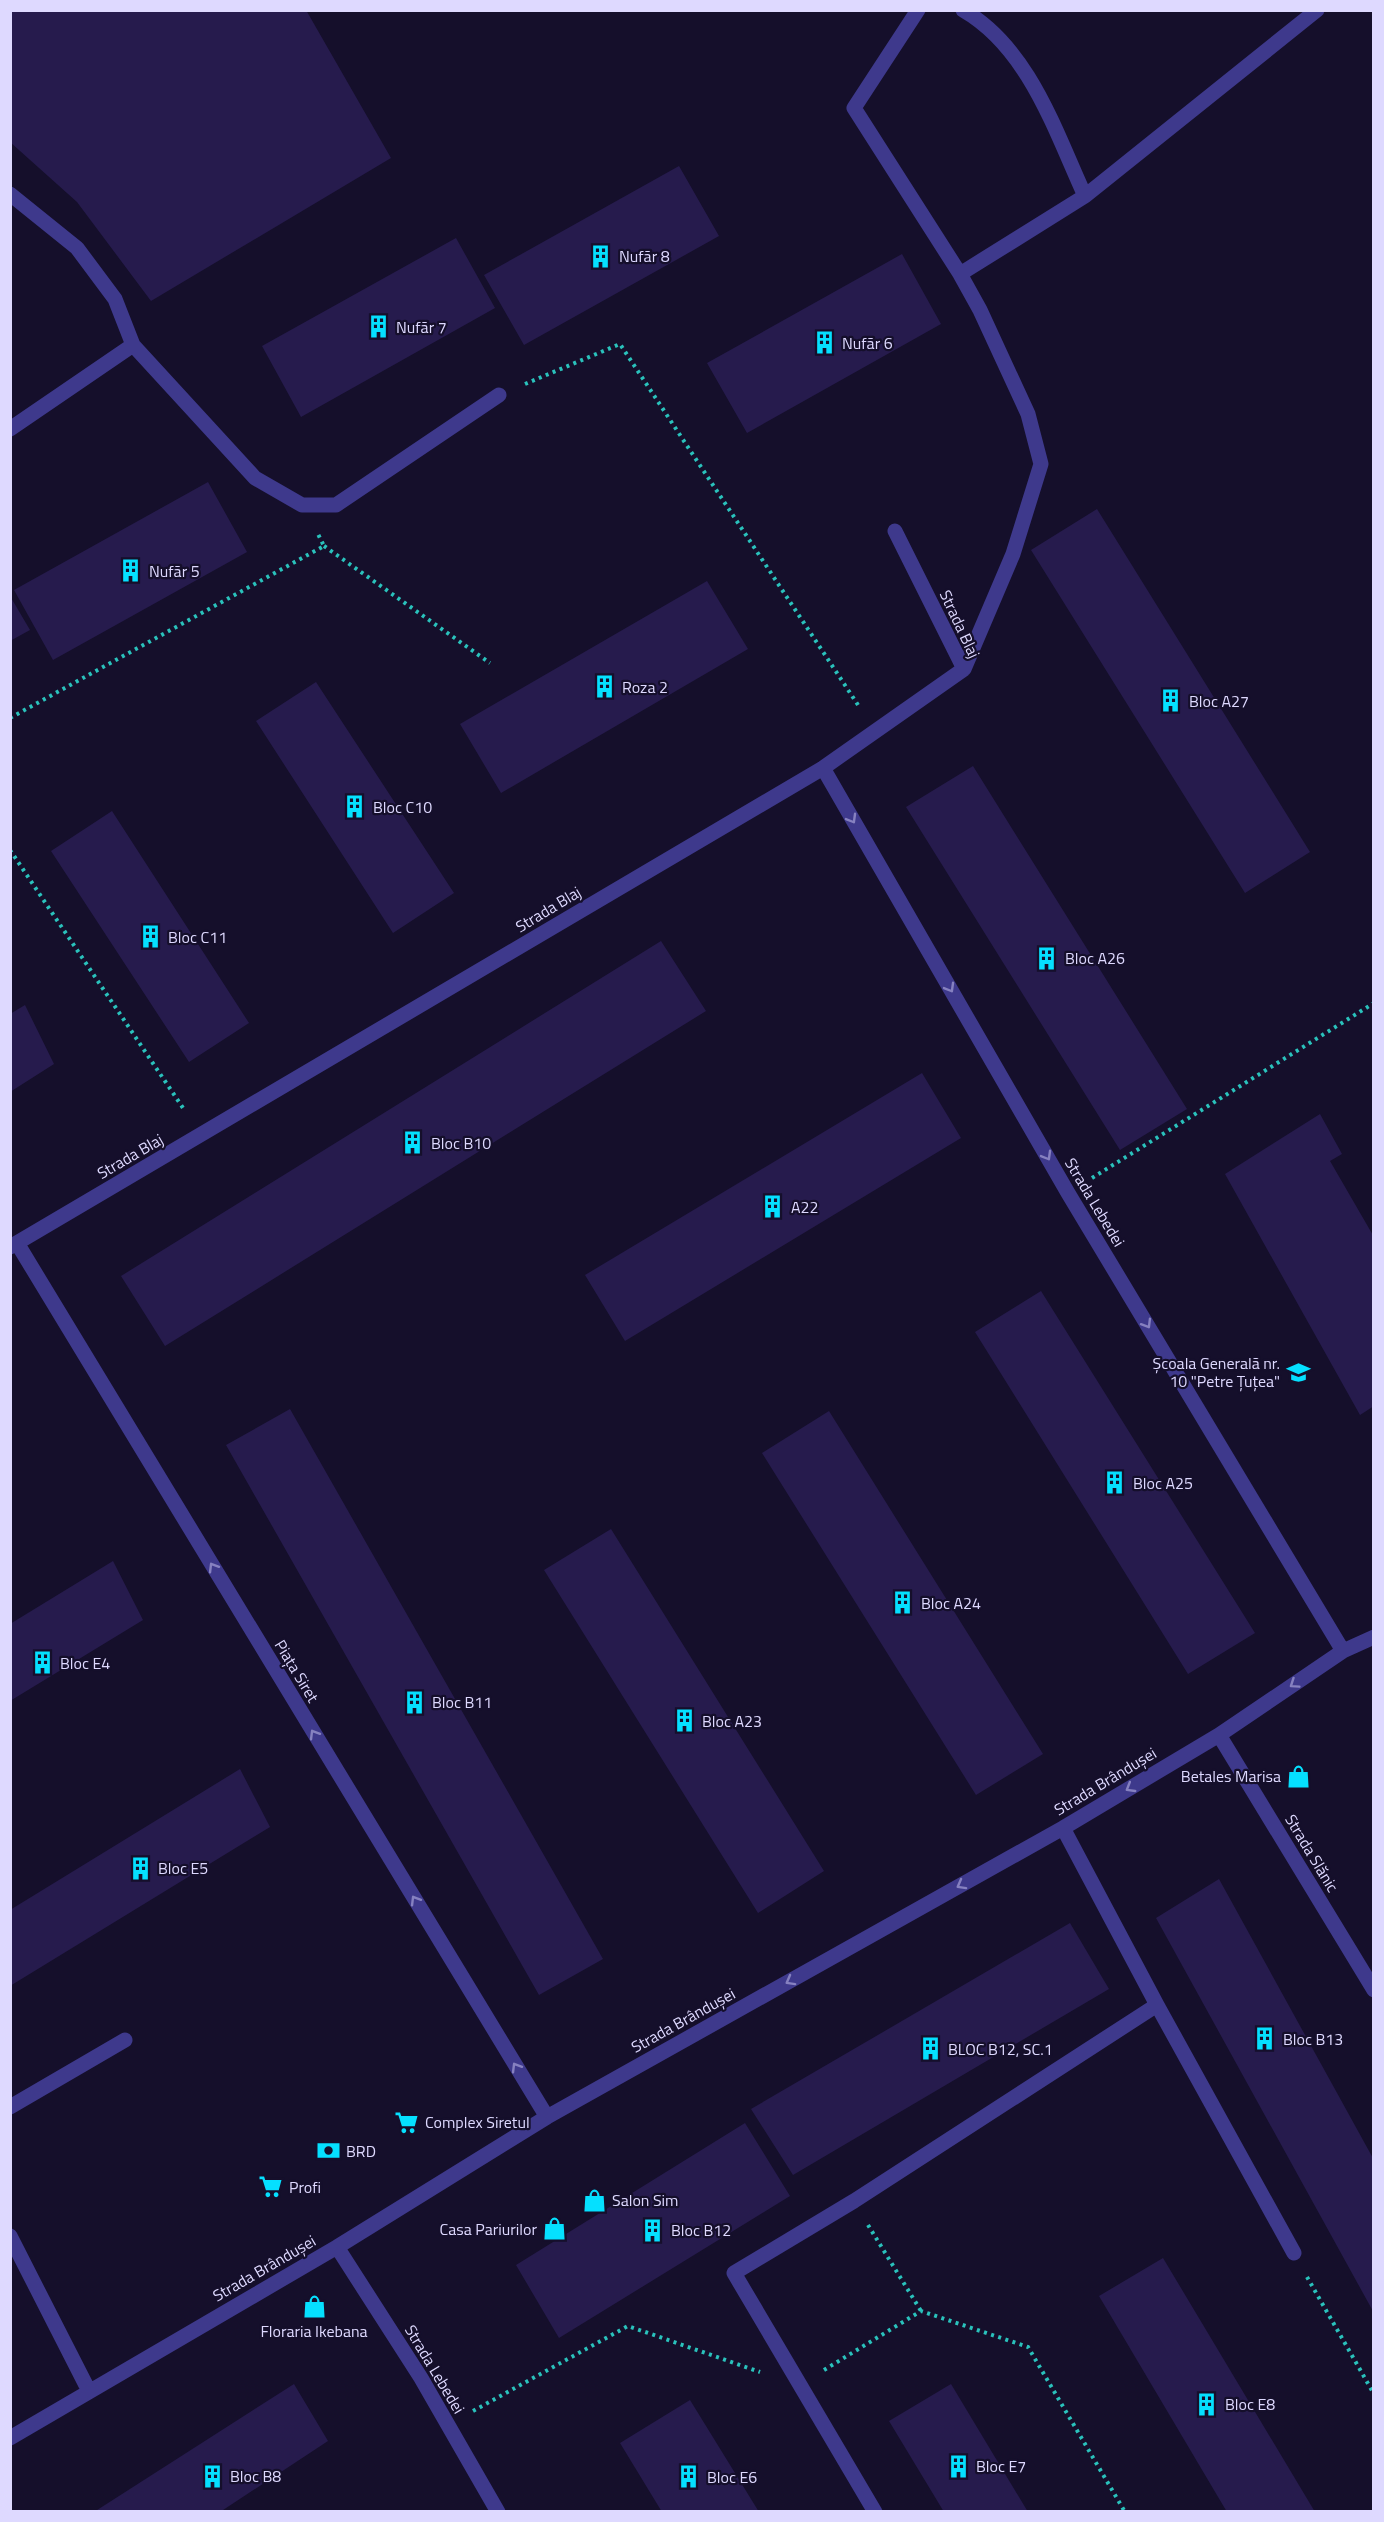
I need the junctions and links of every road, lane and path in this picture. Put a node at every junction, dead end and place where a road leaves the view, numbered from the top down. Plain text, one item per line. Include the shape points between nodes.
1 (918, 10) edge
2 (963, 10) edge
3 (1317, 10) edge
4 (10, 194) edge
5 (1085, 196) junction
6 (960, 274) junction
7 (133, 345) junction
8 (500, 395) joint
9 (10, 429) edge
10 (302, 505) junction
11 (895, 531) dead end
12 (324, 546) junction
13 (490, 663) dead end
14 (964, 669) junction
15 (10, 718) edge
16 (875, 731) junction
17 (823, 768) junction
18 (10, 850) edge
19 (1374, 1003) edge
20 (201, 1135) junction
21 (1068, 1193) junction
22 (14, 1245) edge
23 (1374, 1637) edge
24 (1343, 1651) junction
25 (1219, 1735) junction
26 (1063, 1828) junction
27 (1374, 1990) edge
28 (1157, 2005) junction
29 (125, 2040) dead end
30 (10, 2107) edge
31 (547, 2117) junction
32 (854, 2201) junction
33 (10, 2236) edge
34 (337, 2247) junction
35 (1294, 2253) joint
36 (921, 2312) dead end
37 (89, 2391) junction
38 (1374, 2394) edge
39 (10, 2438) edge
40 (498, 2511) edge
41 (875, 2511) edge

1 - 6 street via 854,108
2 - 5 street via 983,22 1033,81
3 - 5 street
4 - 7 street via 78,248 115,299
5 - 6 street
6 - 14 street via 1028,414 1041,464 1013,554
7 - 9 street
7 - 10 street via 255,478
8 - 10 street via 336,505
8 - 16 path via 620,344
10 - 12 path
11 - 14 street, Strada Blaj
12 - 13 path
12 - 15 path
14 - 16 street, Strada Blaj
16 - 17 street, Strada Blaj
17 - 20 street, Strada Blaj
17 -> 21 street, Strada Lebedei
18 - 20 path
19 - 21 path
20 - 22 street, Strada Blaj
21 -> 24 street, Strada Lebedei
31 -> 22 street, Piața Siret
23 - 24 street, Strada Brândușei
24 -> 25 street, Strada Brândușei
25 -> 26 street, Strada Brândușei
25 - 27 street, Strada Slănic
26 - 28 street
26 -> 31 street, Strada Brândușei
28 - 32 street
28 - 35 street
29 - 30 street
31 - 34 street, Strada Brândușei
32 - 36 path
32 - 41 street via 734,2273
33 - 37 street
34 - 37 street, Strada Brândușei
34 - 40 street, Strada Lebedei via 421,2378
35 - 38 path
37 - 39 street, Strada Brândușei

